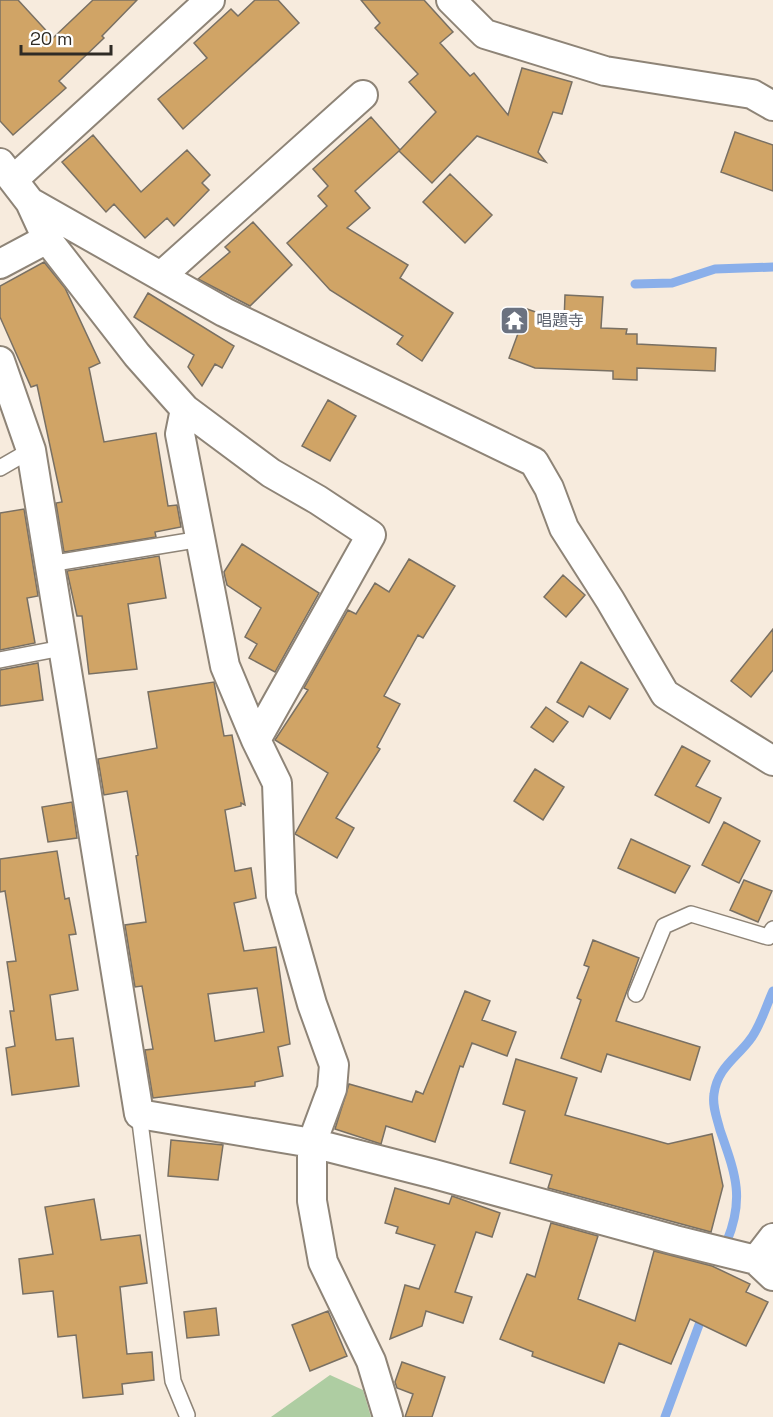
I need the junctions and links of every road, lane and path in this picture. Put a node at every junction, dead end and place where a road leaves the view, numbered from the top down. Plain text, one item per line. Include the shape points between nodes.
1 (210, 0) edge
2 (451, 0) edge
3 (363, 95) dead end
4 (773, 106) edge
5 (6, 171) edge
6 (30, 202) junction
7 (47, 239) junction
8 (0, 264) edge
9 (161, 276) junction
10 (0, 361) edge
11 (185, 409) junction
12 (31, 450) junction
13 (0, 468) edge
14 (201, 538) junction
15 (49, 564) junction
16 (62, 648) junction
17 (0, 660) edge
18 (256, 740) junction
19 (773, 761) edge
20 (773, 929) edge
21 (636, 994) dead end
22 (139, 1114) junction
23 (312, 1143) junction
24 (767, 1258) edge
25 (187, 1415) dead end
26 (388, 1417) edge

1 - 5 street
2 - 4 street via 485,34 605,71 753,94
3 - 9 street
5 - 6 street
6 - 7 street
6 - 9 street
7 - 8 street
7 - 11 street via 137,355
9 - 19 street via 224,312 534,462 564,528 665,694
10 - 12 street
11 - 14 street via 180,434
11 - 18 street via 271,473 371,536
12 - 13 lane
12 - 15 street
14 - 15 lane
14 - 18 street via 225,666
15 - 16 street
16 - 17 lane
16 - 22 street
18 - 23 street via 277,783 281,895 334,1065 332,1089
20 - 21 lane via 768,937 691,914 664,926
22 - 23 street
22 - 25 lane via 173,1381
23 - 24 street via 675,1240
23 - 26 street via 312,1201 323,1262 371,1361

